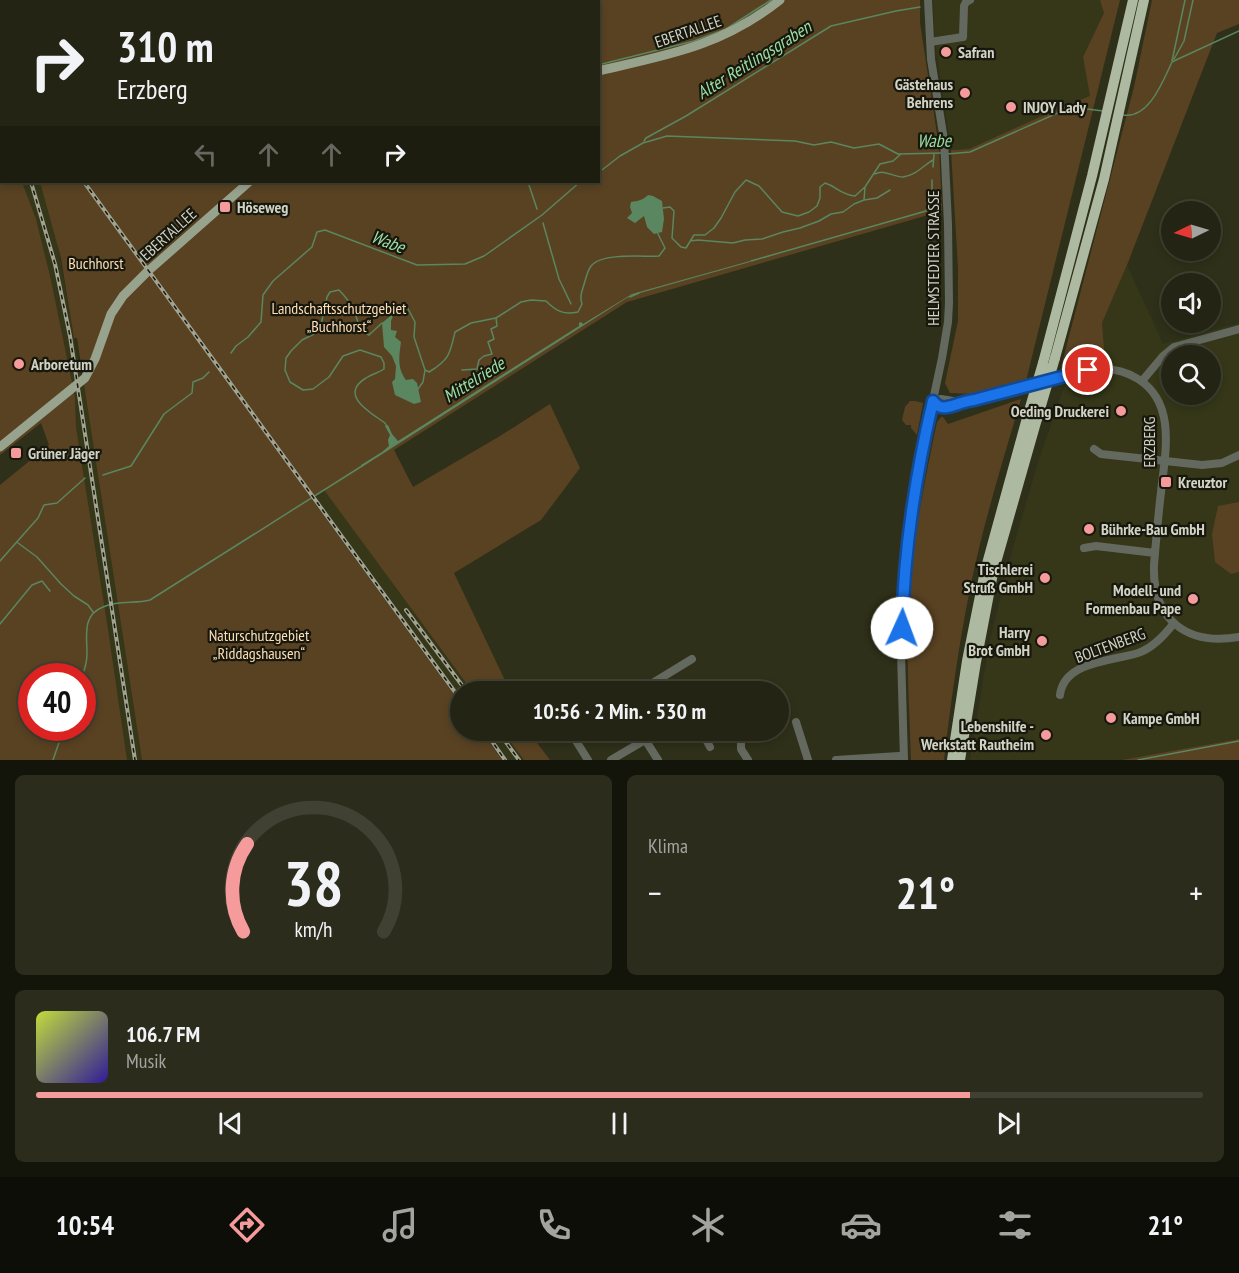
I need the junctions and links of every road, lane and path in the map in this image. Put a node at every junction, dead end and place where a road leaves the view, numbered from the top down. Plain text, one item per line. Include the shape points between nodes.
1 (780, 0) edge
2 (928, 0) edge
3 (970, 0) edge
4 (1133, 0) edge
5 (1144, 0) edge
6 (930, 42) junction
7 (600, 72) edge
8 (248, 183) edge
9 (1239, 329) edge
10 (1142, 381) junction
11 (933, 401) junction
12 (1032, 418) junction
13 (0, 447) edge
14 (1094, 449) dead end
15 (1239, 455) edge
16 (1164, 461) junction
17 (1084, 548) dead end
18 (1155, 553) junction
19 (1174, 623) junction
20 (1239, 637) edge
21 (692, 659) dead end
22 (656, 681) edge
23 (1060, 695) dead end
24 (795, 722) dead end
25 (576, 741) edge
26 (643, 741) edge
27 (646, 741) edge
28 (707, 741) edge
29 (741, 743) dead end
30 (710, 747) dead end
31 (902, 758) edge
32 (588, 760) edge
33 (611, 760) edge
34 (658, 760) edge
35 (748, 760) edge
36 (808, 760) edge
37 (836, 760) edge
38 (846, 760) edge
39 (952, 760) edge
40 (960, 760) edge

1 - 7 main road, EBERTALLEE via 744,25 707,43
2 - 6 street, HELMSTEDTER STRASSE
3 - 6 street via 964,6 963,38
4 - 12 highway, bridge
5 - 12 highway, bridge via 1104,179 1055,358
6 - 11 street, HELMSTEDTER STRASSE via 944,140 949,303
8 - 13 main road, EBERTALLEE via 123,296 111,314 85,378
9 - 10 street via 1174,347
10 - 11 street via 1117,370 1096,369 974,400
10 - 16 street, ERZBERG via 1156,396 1163,414
11 - 31 street, HELMSTEDTER STRASSE via 913,500 903,579
12 - 39 highway via 985,571
12 - 40 highway via 993,573
14 - 16 street via 1101,454
15 - 16 street via 1213,465
16 - 18 street, ERZBERG
17 - 18 street
18 - 19 street, ERZBERG via 1158,598
19 - 20 street, ERZBERG via 1203,638
19 - 23 street, BOLTENBERG via 1149,648 1072,673
21 - 22 street
24 - 36 street
25 - 32 street
26 - 33 street
27 - 34 street
28 - 30 street
29 - 35 street
31 - 38 street
37 - 38 street

